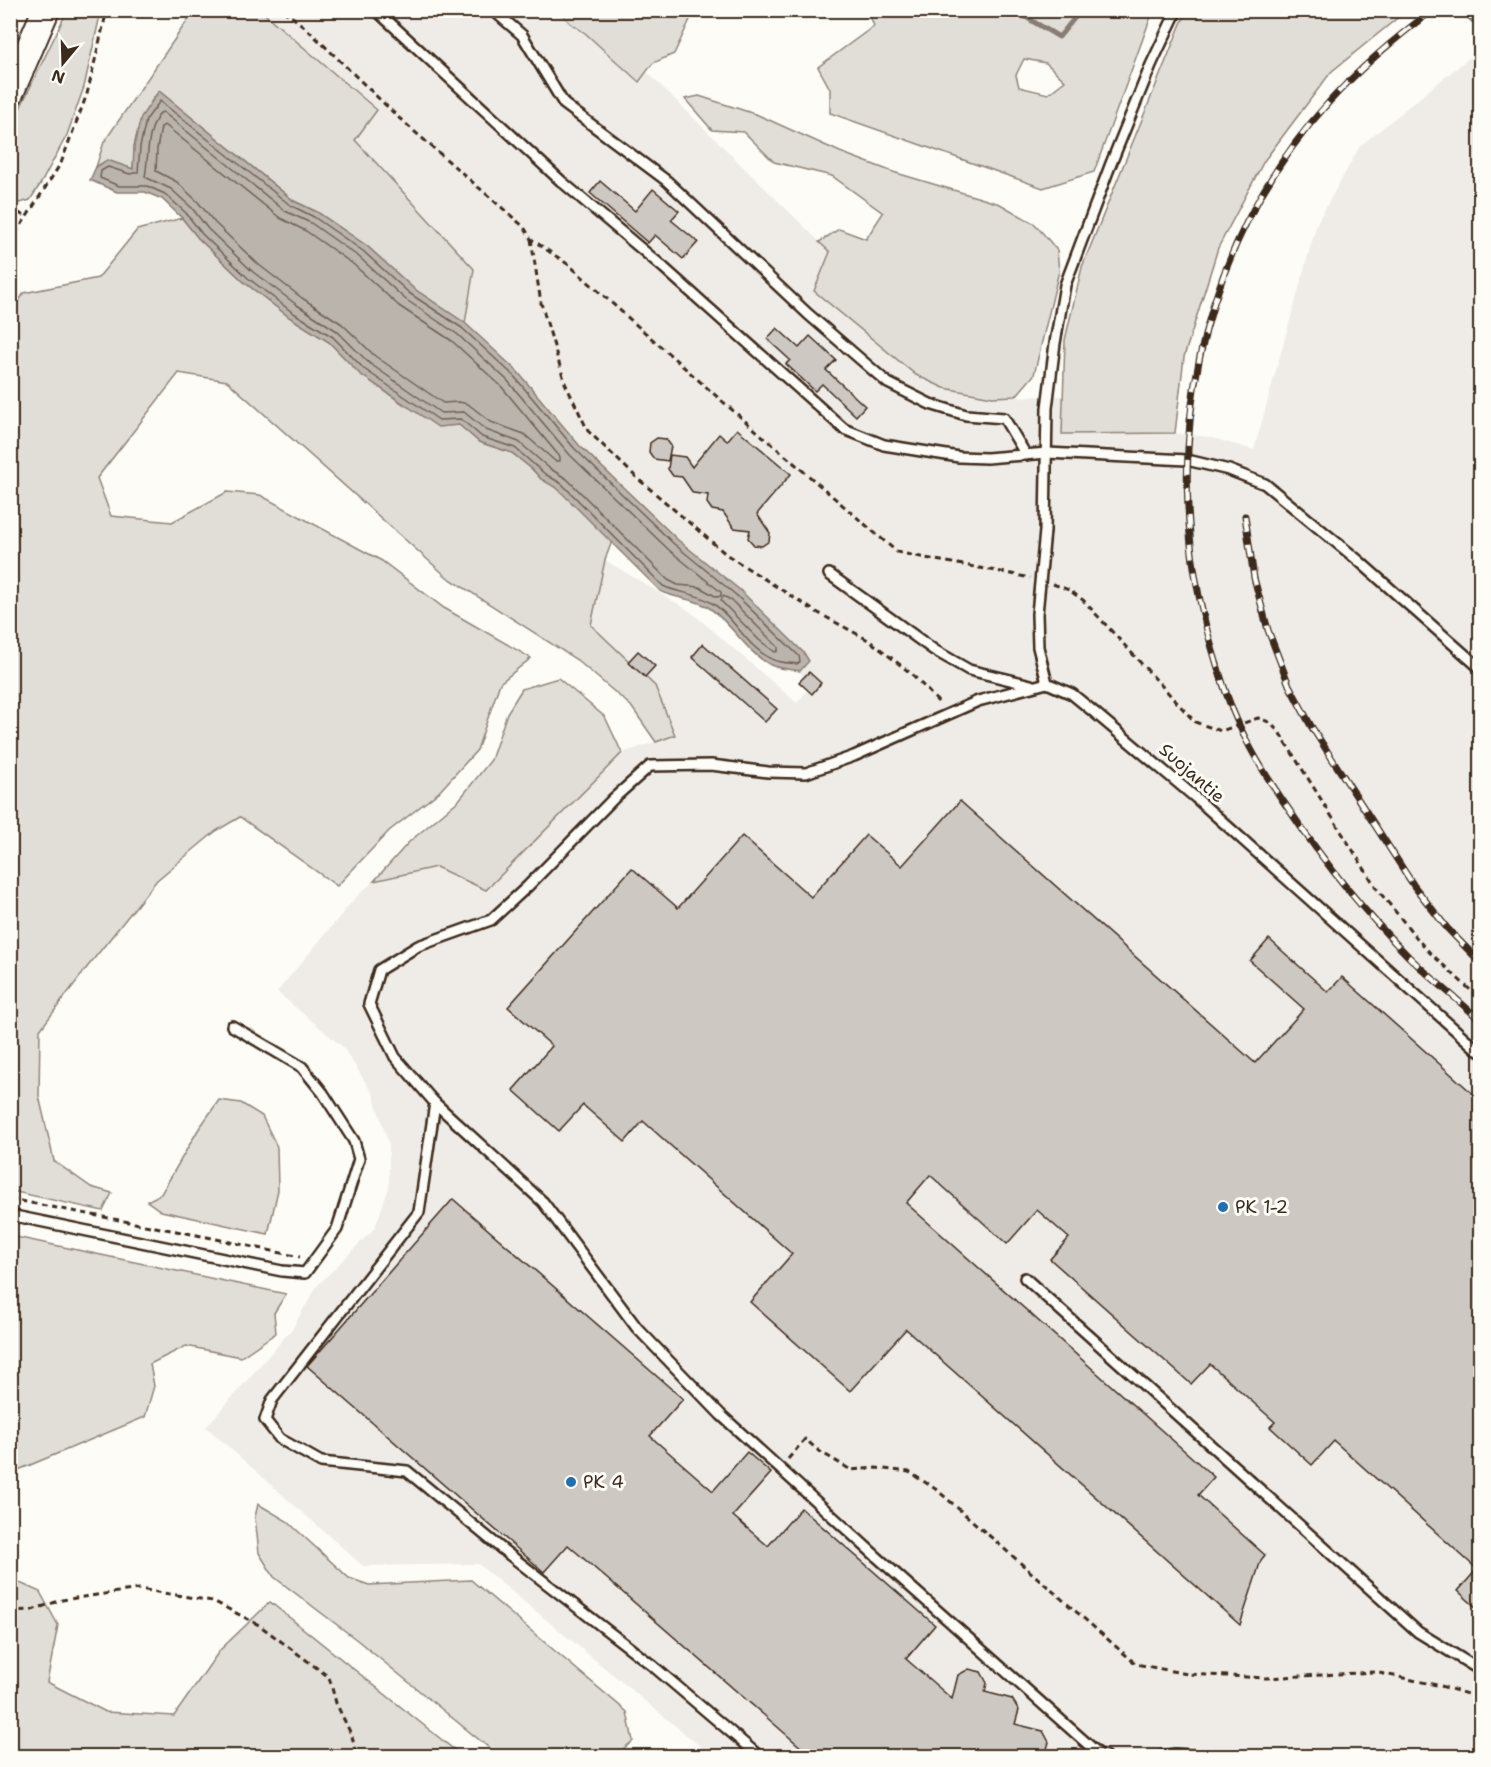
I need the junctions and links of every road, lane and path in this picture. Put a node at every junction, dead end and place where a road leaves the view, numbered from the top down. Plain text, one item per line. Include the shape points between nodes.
1 (46, 10) edge
2 (107, 10) edge
3 (283, 10) edge
4 (376, 10) edge
5 (493, 10) edge
6 (1177, 10) edge
7 (10, 93) edge
8 (10, 207) edge
9 (27, 219) junction
10 (531, 239) junction
11 (10, 243) edge
12 (1047, 453) junction
13 (1026, 455) junction
14 (829, 573) dead end
15 (1040, 580) junction
16 (1480, 668) edge
17 (1047, 683) junction
18 (1035, 685) junction
19 (946, 715) junction
20 (1480, 999) edge
21 (232, 1026) dead end
22 (1480, 1052) edge
23 (435, 1103) junction
24 (10, 1199) edge
25 (10, 1215) edge
26 (315, 1260) junction
27 (1025, 1278) dead end
28 (779, 1468) junction
29 (10, 1611) edge
30 (1480, 1670) edge
31 (1480, 1698) edge
32 (356, 1756) edge
33 (759, 1756) edge
34 (1105, 1756) edge
35 (1161, 1756) edge
36 (1204, 1756) edge

1 - 7 main road
2 - 9 path via 87,94 61,163
3 - 10 path via 524,227
4 - 13 lane via 561,181 844,429 884,445 959,457
5 - 13 lane via 522,35 564,104 667,181 808,314 888,383 930,404 966,415 1004,418
6 - 12 lane via 1118,146 1065,285 1047,408
8 - 9 path
9 - 11 path
10 - 15 path via 569,265 897,552
10 - 19 path via 541,303 565,383 588,431 727,555 870,641 913,675
12 - 13 lane
12 - 15 lane
12 - 16 lane via 1186,460 1265,484
14 - 18 lane via 916,638 969,670
15 - 17 lane via 1038,647
15 - 20 path via 1069,590 1083,600 1194,722 1221,731 1258,718 1269,722 1377,889 1425,948
17 - 18 lane
17 - 22 lane, Suojantie via 1072,694 1196,798
18 - 19 lane via 978,701
19 - 23 lane via 854,756 806,772 711,765 650,766 491,920 418,946 379,970 369,1004 395,1058
21 - 26 lane via 302,1067 354,1141 359,1159 348,1196 337,1229
23 - 28 lane via 543,1202 637,1328
23 - 33 lane via 420,1212 272,1401 265,1420 280,1439 321,1462 407,1470 654,1666
24 - 26 path
25 - 26 lane via 282,1271 304,1273
27 - 30 lane via 1418,1632
28 - 31 path via 805,1439 851,1470 909,1472 937,1490 1136,1664 1187,1674 1266,1678 1375,1672
28 - 34 lane
29 - 32 path via 139,1589 213,1601 259,1625 329,1677
35 - 36 lane

